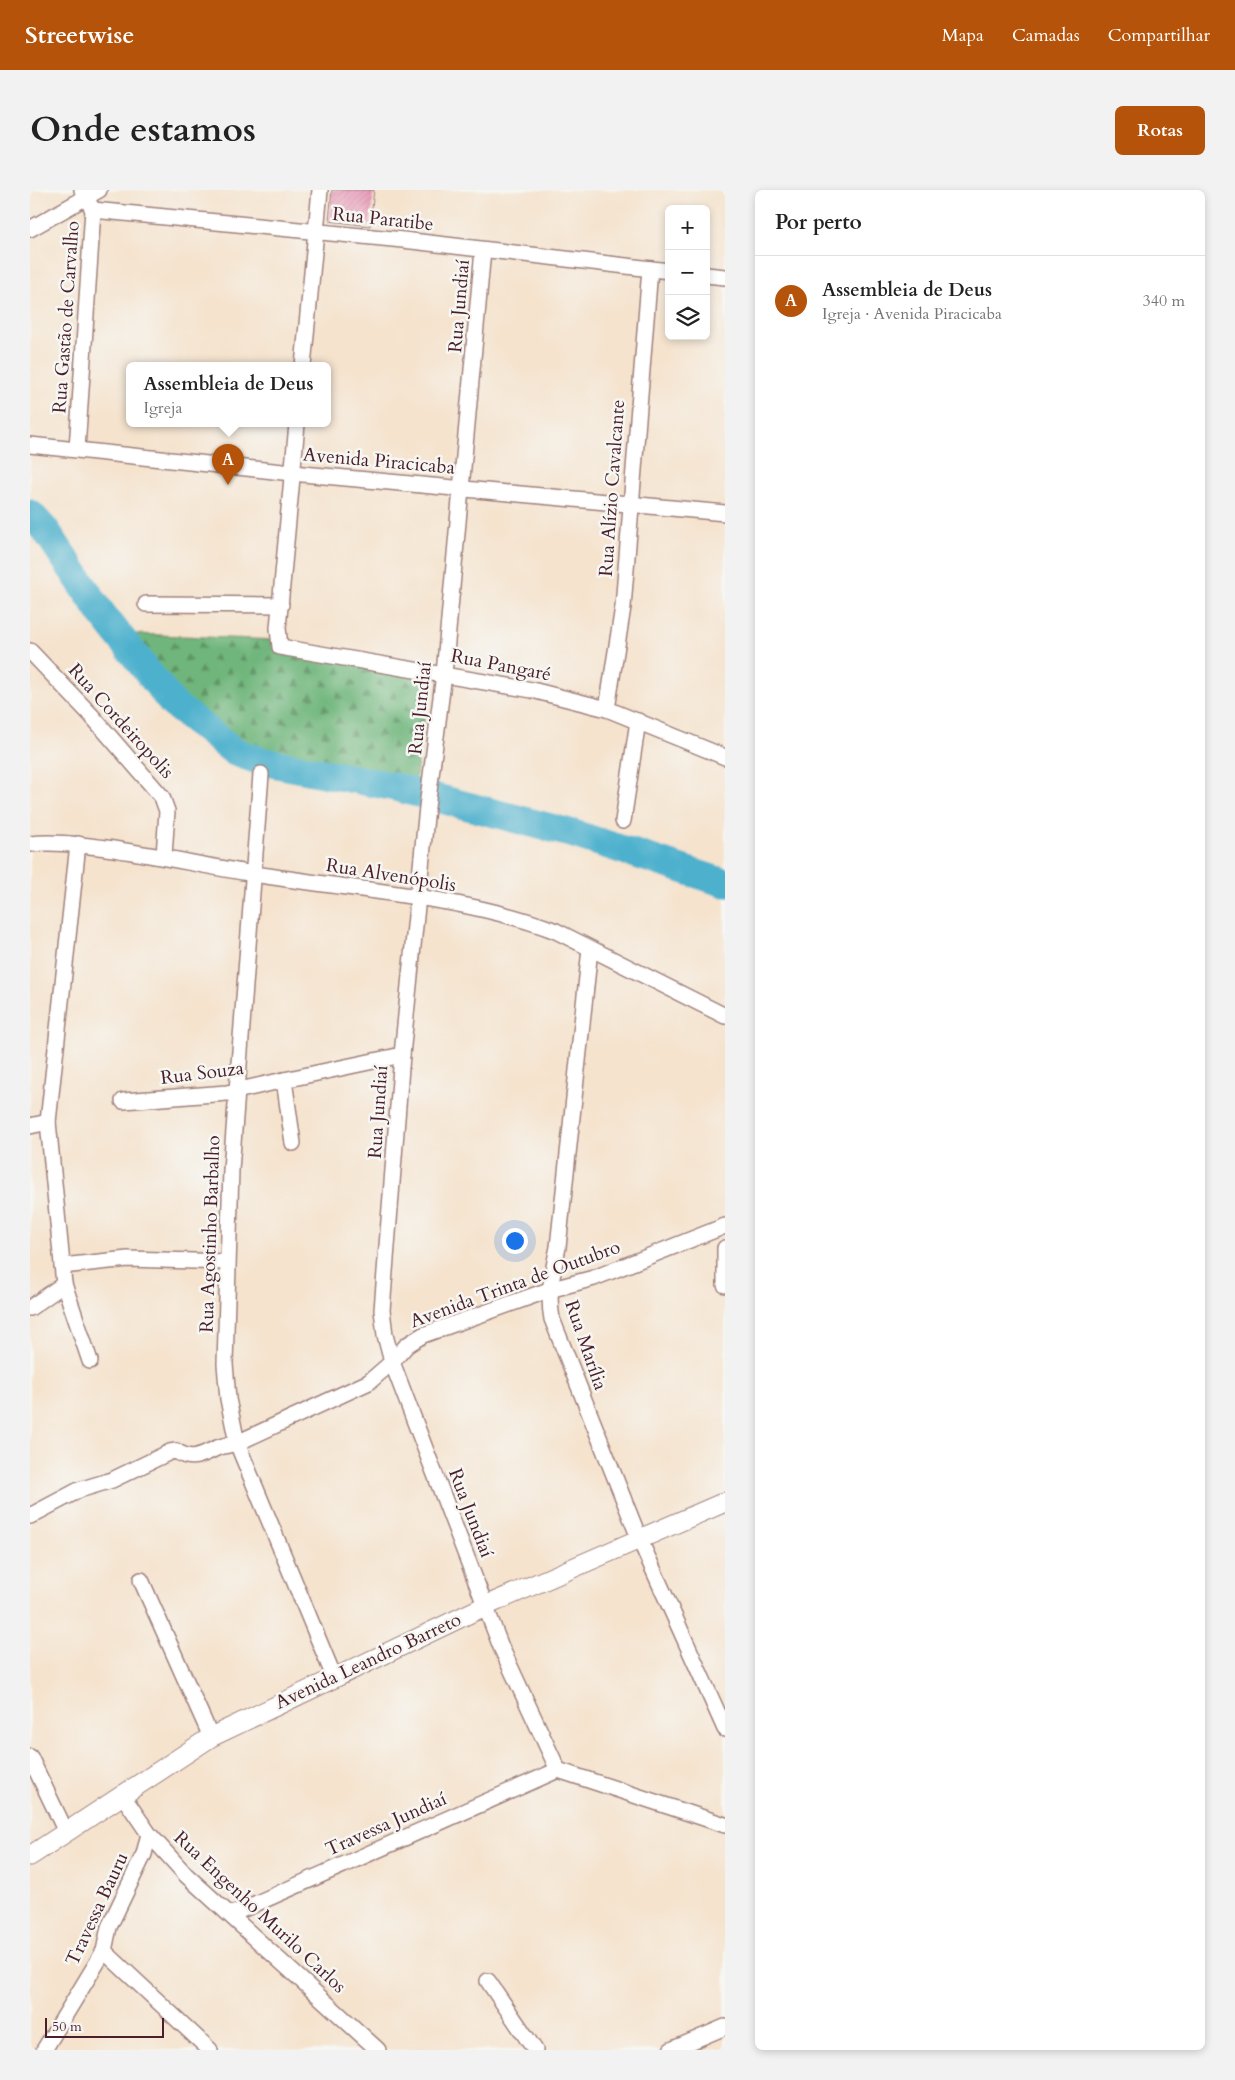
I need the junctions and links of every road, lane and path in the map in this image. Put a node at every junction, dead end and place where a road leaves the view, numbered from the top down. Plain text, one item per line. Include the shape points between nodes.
1 (320, 190) edge
2 (90, 197) edge
3 (30, 229) edge
4 (316, 232) junction
5 (484, 250) junction
6 (650, 269) junction
7 (665, 271) edge
8 (710, 275) edge
9 (725, 277) edge
10 (303, 362) edge
11 (297, 427) edge
12 (30, 444) edge
13 (77, 449) junction
14 (292, 473) junction
15 (463, 488) junction
16 (629, 505) junction
17 (725, 513) edge
18 (146, 604) dead end
19 (281, 605) junction
20 (30, 651) edge
21 (444, 674) junction
22 (607, 709) junction
23 (638, 721) junction
24 (725, 757) edge
25 (261, 774) dead end
26 (623, 821) dead end
27 (30, 844) edge
28 (78, 844) junction
29 (164, 856) junction
30 (253, 874) junction
31 (419, 898) junction
32 (590, 949) junction
33 (725, 1016) edge
34 (402, 1055) junction
35 (284, 1080) junction
36 (237, 1091) junction
37 (124, 1101) dead end
38 (48, 1122) junction
39 (30, 1126) edge
40 (293, 1143) dead end
41 (725, 1226) edge
42 (725, 1248) edge
43 (227, 1262) junction
44 (62, 1266) junction
45 (64, 1284) junction
46 (725, 1285) edge
47 (549, 1290) junction
48 (30, 1308) edge
49 (90, 1361) dead end
50 (392, 1362) junction
51 (238, 1443) junction
52 (725, 1502) edge
53 (30, 1516) edge
54 (639, 1538) junction
55 (141, 1580) dead end
56 (485, 1606) junction
57 (334, 1677) junction
58 (725, 1729) edge
59 (211, 1737) junction
60 (30, 1758) edge
61 (558, 1770) junction
62 (124, 1796) junction
63 (725, 1825) edge
64 (66, 1832) junction
65 (149, 1834) junction
66 (30, 1856) edge
67 (230, 1915) junction
68 (104, 1951) junction
69 (488, 1981) dead end
70 (725, 2026) edge
71 (44, 2050) edge
72 (210, 2050) edge
73 (378, 2050) edge
74 (535, 2050) edge
75 (671, 2050) edge

1 - 4 street
2 - 3 street
2 - 4 street, Rua Paratibe
2 - 13 street, Rua Gastão de Carvalho
4 - 5 street, Rua Paratibe
4 - 10 street
5 - 6 street, Rua Paratibe
5 - 15 street, Rua Jundiaí
6 - 7 street, Rua Paratibe
6 - 16 street, Rua Alízio Cavalcante
8 - 9 street
11 - 14 street
12 - 13 street, Avenida Piracicaba
13 - 14 street, Avenida Piracicaba
14 - 15 street, Avenida Piracicaba
14 - 19 street
15 - 16 street, Avenida Piracicaba
15 - 21 street, Rua Jundiaí
16 - 17 street, Avenida Piracicaba
16 - 22 street, Rua Alízio Cavalcante via 623,607
18 - 19 street
19 - 21 street, Rua Pangaré via 278,643 284,648
20 - 29 street, Rua Cordeiropolis via 162,796 166,811
21 - 22 street, Rua Pangaré via 532,690
21 - 31 street, Rua Jundiaí
22 - 23 street, Rua Pangaré
23 - 24 street, Rua Pangaré
23 - 26 street
25 - 30 street, Rua Agostinho Barbalho
27 - 28 street, Rua Alvenópolis
28 - 29 street, Rua Alvenópolis
28 - 38 street
29 - 30 street, Rua Alvenópolis
30 - 31 street, Rua Alvenópolis
30 - 36 street, Rua Agostinho Barbalho
31 - 32 street, Rua Alvenópolis via 528,920
31 - 34 street, Rua Jundiaí
32 - 33 street, Rua Alvenópolis
32 - 47 street, Rua Marília via 558,1247
34 - 35 street, Rua Souza
34 - 50 street, Rua Jundiaí via 382,1310
35 - 36 street, Rua Souza
35 - 40 street
36 - 37 street, Rua Souza
36 - 43 street, Rua Agostinho Barbalho
38 - 39 street
38 - 44 street
41 - 47 street, Avenida Trinta de Outubro via 594,1278
42 - 46 street
43 - 44 street via 128,1259
43 - 51 street, Rua Agostinho Barbalho via 225,1364 228,1399
44 - 45 street
45 - 48 street
45 - 49 street
47 - 50 street, Avenida Trinta de Outubro via 423,1336 407,1345
47 - 54 street, Rua Marília via 552,1319
50 - 51 street, Avenida Trinta de Outubro via 369,1382
50 - 56 street, Rua Jundiaí
51 - 53 street, Avenida Trinta de Outubro via 196,1458 170,1452 112,1480 79,1490
51 - 57 street, Rua Agostinho Barbalho
52 - 54 main road, Avenida Leandro Barreto
54 - 56 main road, Avenida Leandro Barreto
54 - 58 street, Rua Marília
55 - 59 street
56 - 57 main road, Avenida Leandro Barreto
56 - 61 street, Rua Jundiaí
57 - 59 main road, Avenida Leandro Barreto
59 - 62 main road, Avenida Leandro Barreto
60 - 64 street
61 - 63 street
61 - 67 street, Travessa Jundiaí
62 - 64 main road, Avenida Leandro Barreto
62 - 65 street, Rua Engenho Murilo Carlos
64 - 66 main road, Avenida Leandro Barreto
65 - 67 street, Rua Engenho Murilo Carlos via 186,1875
65 - 68 street, Travessa Bauru via 144,1854 109,1927
67 - 73 street, Rua Engenho Murilo Carlos
68 - 71 street, Travessa Bauru
68 - 72 street
69 - 74 street
70 - 75 street

